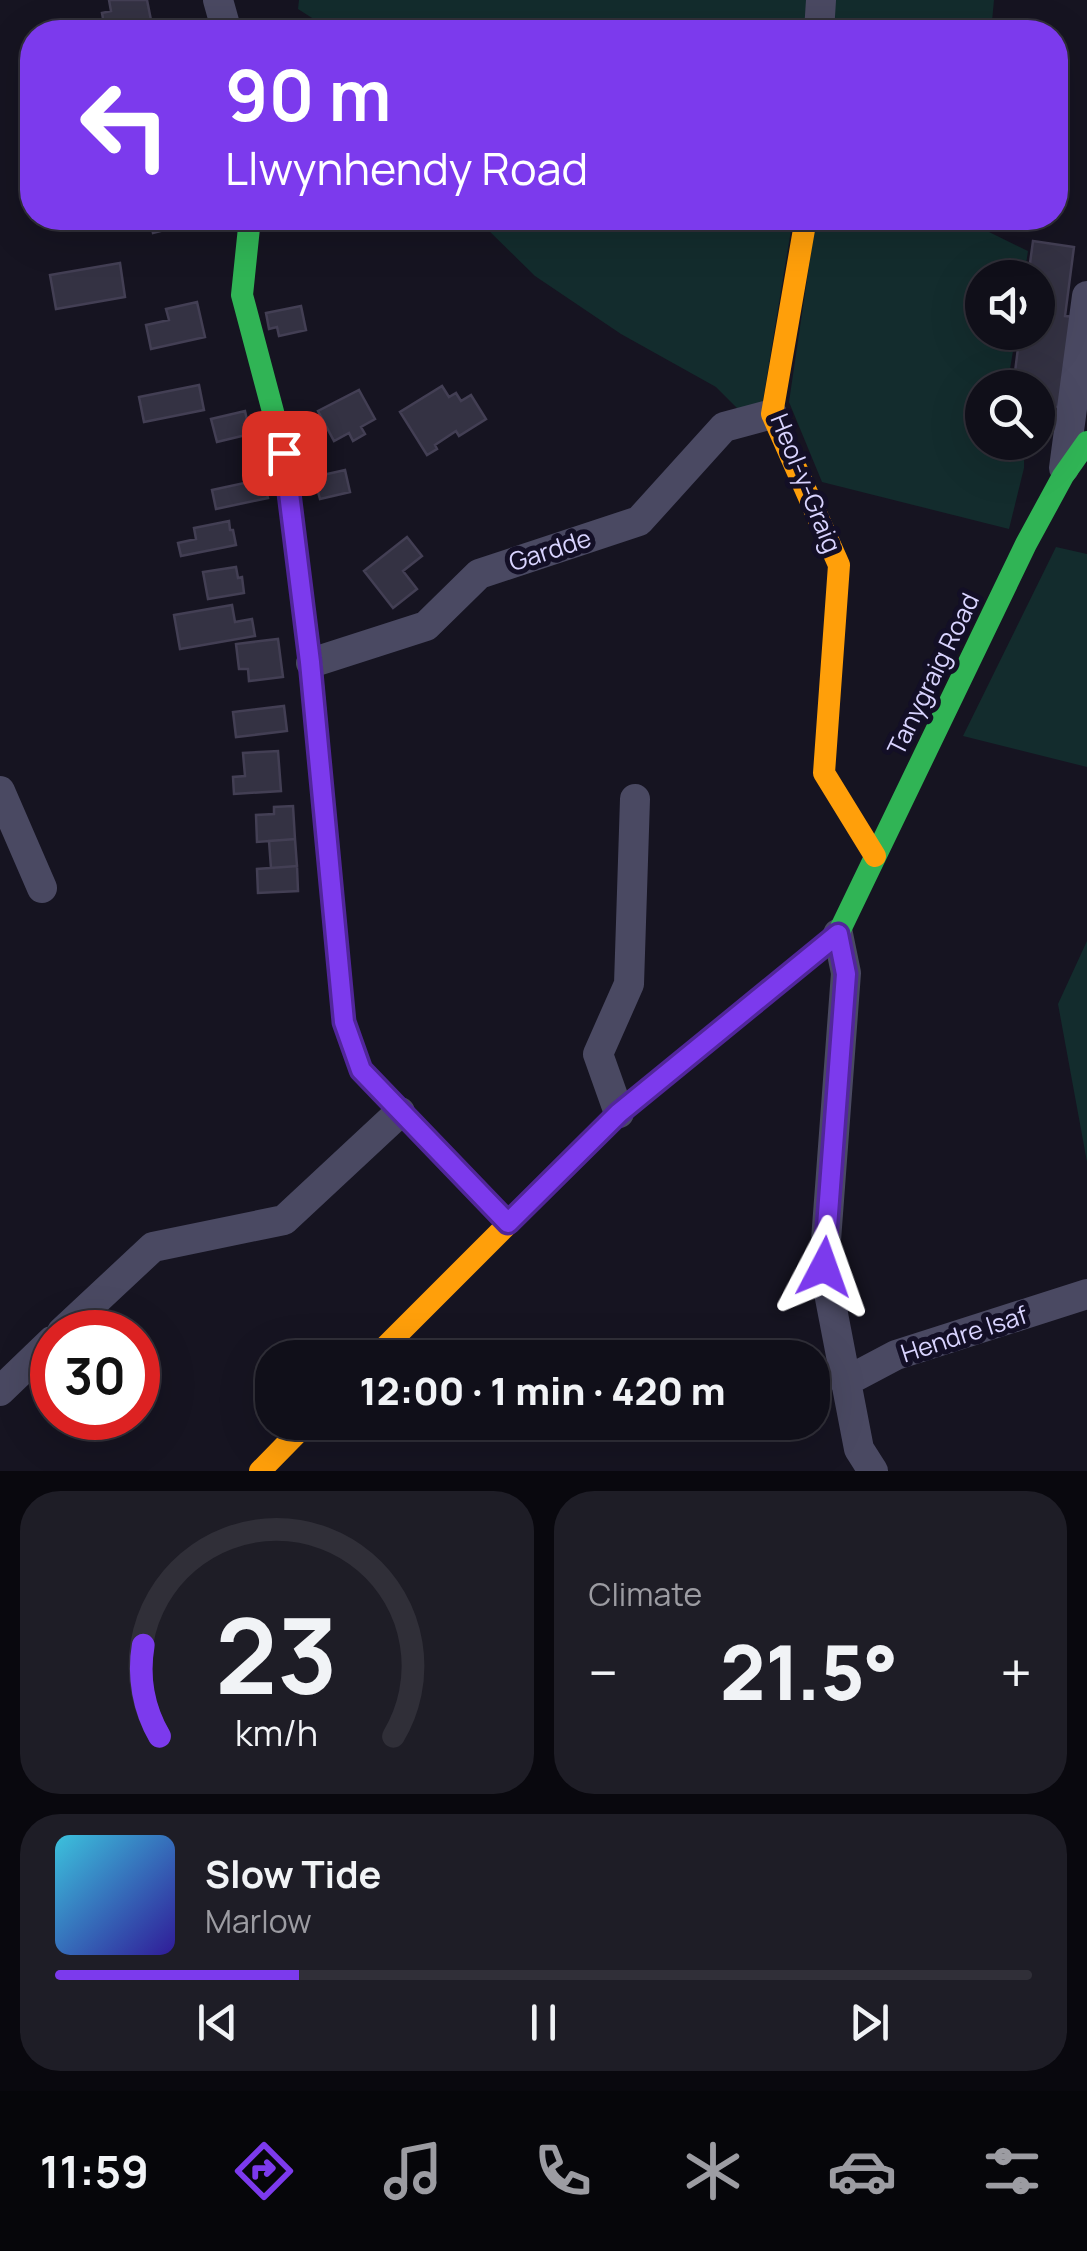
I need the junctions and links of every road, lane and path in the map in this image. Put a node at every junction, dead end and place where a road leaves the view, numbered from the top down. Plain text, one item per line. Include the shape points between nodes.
1 (249, 230) edge
2 (804, 230) edge
3 (1087, 296) edge
4 (772, 414) junction
5 (1087, 442) edge
6 (1063, 476) junction
7 (310, 662) junction
8 (0, 791) edge
9 (635, 798) dead end
10 (876, 856) junction
11 (42, 888) dead end
12 (838, 934) junction
13 (400, 1112) junction
14 (619, 1113) junction
15 (508, 1223) junction
16 (1087, 1294) edge
17 (85, 1310) edge
18 (392, 1340) edge
19 (30, 1362) edge
20 (845, 1382) junction
21 (0, 1390) edge
22 (290, 1440) edge
23 (260, 1471) edge
24 (874, 1471) edge

1 - 7 street via 242,295 284,453
2 - 4 street, Heol-y-Graig
3 - 6 street
4 - 7 street, Gardde via 724,427 638,521 478,574 426,626
4 - 10 street, Heol-y-Graig via 839,566 824,773
5 - 6 street, Tanygraig Road
6 - 10 street, Tanygraig Road
7 - 13 street via 344,1022 361,1070
8 - 11 street
9 - 14 street via 628,984 598,1054
10 - 12 street, Tanygraig Road
12 - 14 street
12 - 20 street via 846,974 824,1267
13 - 15 street
13 - 17 street via 284,1220 153,1246
14 - 15 street
15 - 18 street
16 - 20 street, Hendre Isaf via 896,1354
19 - 21 street
20 - 24 street via 860,1449
22 - 23 street

